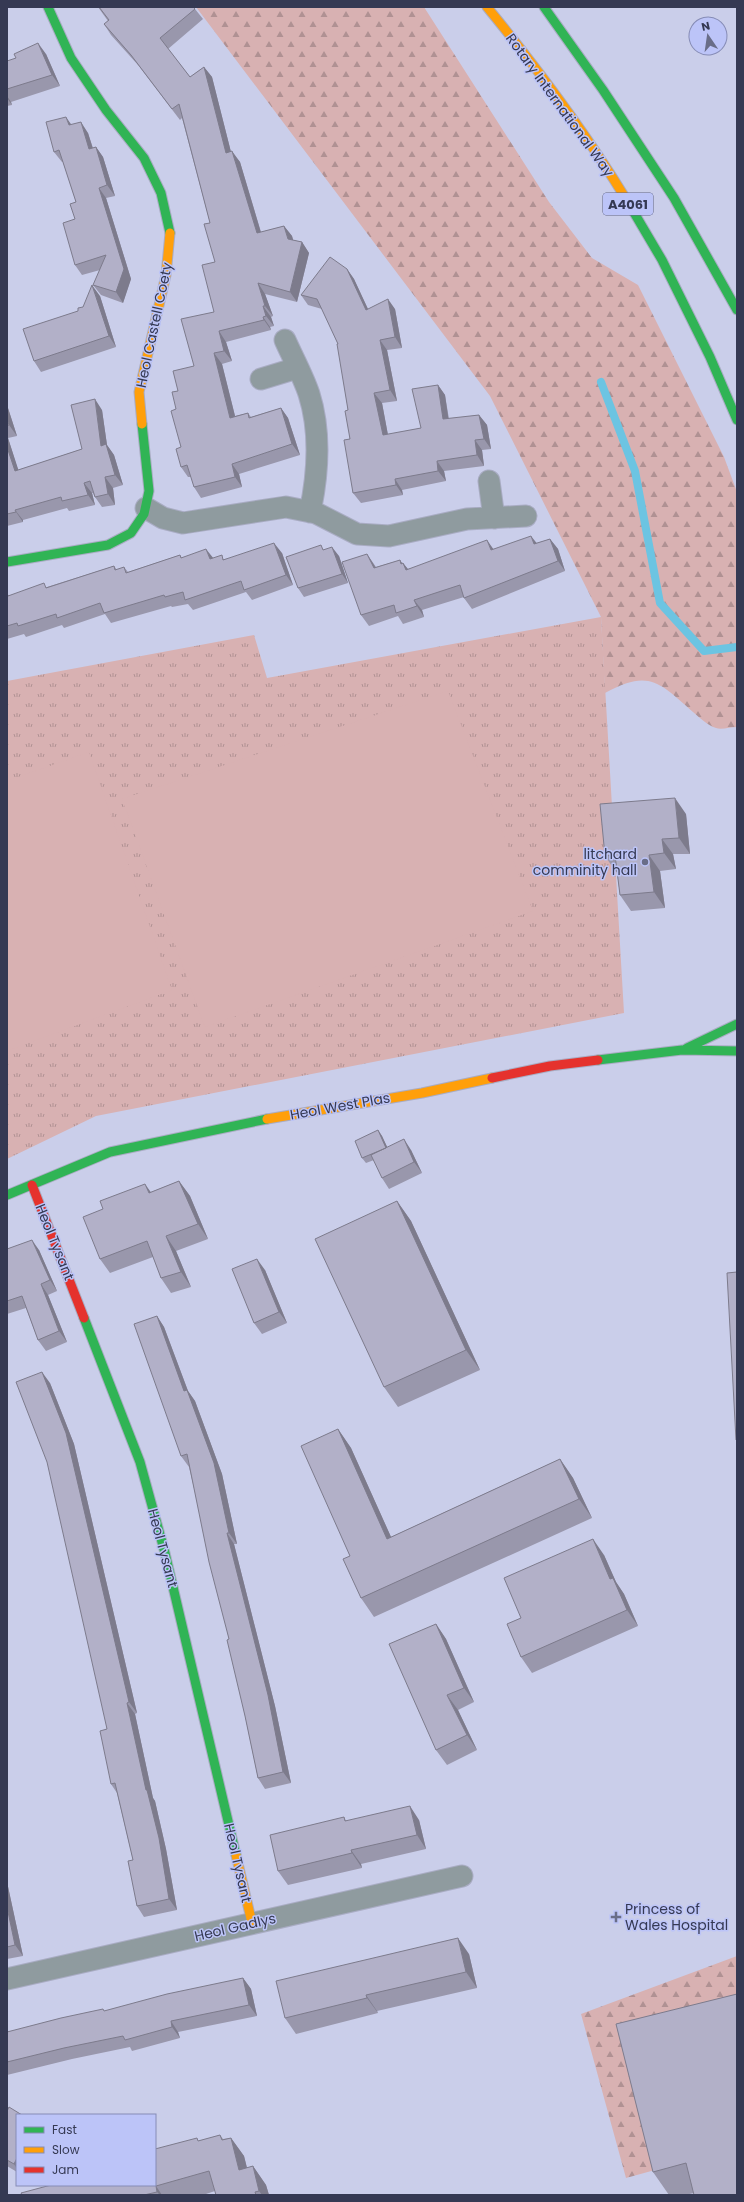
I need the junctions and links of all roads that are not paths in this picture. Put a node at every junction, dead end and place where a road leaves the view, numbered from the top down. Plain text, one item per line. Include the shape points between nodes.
1 (48, 7) edge
2 (487, 7) edge
3 (544, 7) edge
4 (737, 310) edge
5 (285, 340) dead end
6 (297, 368) junction
7 (261, 379) dead end
8 (737, 420) edge
9 (489, 481) dead end
10 (146, 508) junction
11 (310, 512) junction
12 (526, 516) dead end
13 (494, 518) junction
14 (7, 562) edge
15 (737, 1024) edge
16 (682, 1050) junction
17 (737, 1051) edge
18 (32, 1185) junction
19 (7, 1195) edge
20 (462, 1876) dead end
21 (252, 1923) junction
22 (7, 1979) edge

1 - 10 street, Heol Castell Coety via 70,58 144,158 161,193 170,231 166,275 139,392 149,491
2 - 8 street, Rotary International Way / A4061 via 530,59 609,172 662,260 710,357
3 - 4 street, A4061 via 604,90 674,198
5 - 6 street
6 - 7 street
6 - 11 street via 309,394 316,430 316,482
9 - 13 street
10 - 11 street via 163,518 183,524 286,508
10 - 14 street, Heol Castell Coety via 131,533 108,545
11 - 13 street via 357,534 389,536 467,519
12 - 13 street
15 - 16 street, Heol West Plas
16 - 17 street, Heol West Plas
16 - 18 street, Heol West Plas via 550,1066 422,1093 179,1136 110,1152
18 - 19 street, Heol West Plas
18 - 21 street, Heol Tysant via 140,1462 167,1561
20 - 21 street, Heol Gadlys
21 - 22 street, Heol Gadlys

